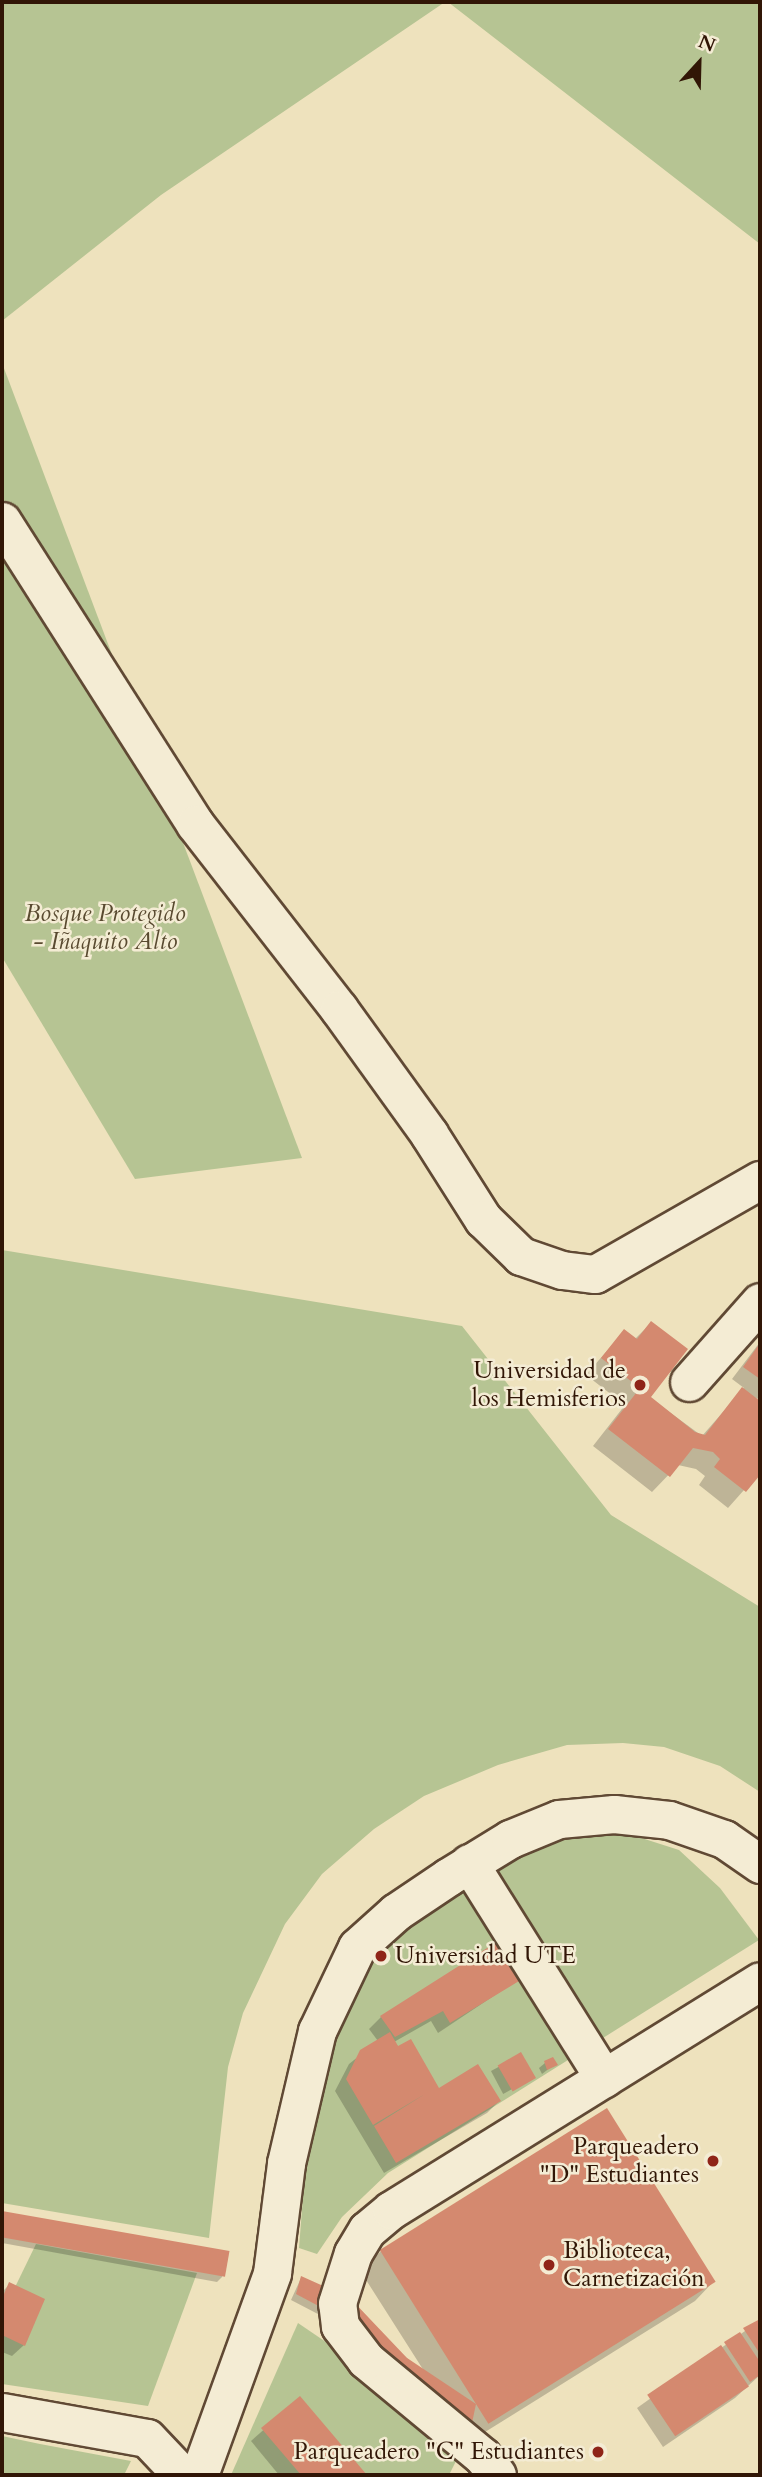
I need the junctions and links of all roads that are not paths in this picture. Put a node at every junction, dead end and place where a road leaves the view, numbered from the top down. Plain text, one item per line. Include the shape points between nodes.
1 (2, 521) edge
2 (760, 1180) edge
3 (760, 1301) edge
4 (689, 1382) dead end
5 (469, 1863) junction
6 (760, 1864) edge
7 (760, 1981) edge
8 (604, 2078) junction
9 (2, 2412) edge
10 (182, 2475) edge
11 (199, 2475) edge
12 (497, 2475) edge

1 - 2 street via 195,824 339,1009 484,1219 521,1256 562,1270 595,1274
3 - 4 street
5 - 6 street via 559,1819 614,1814 669,1820 724,1839
5 - 8 street
5 - 11 street via 396,1912 358,1947 335,1988 299,2096 272,2273
7 - 8 street
8 - 12 street via 391,2210 367,2230 353,2253 337,2303 340,2326 366,2360 482,2456
9 - 10 street via 147,2438

